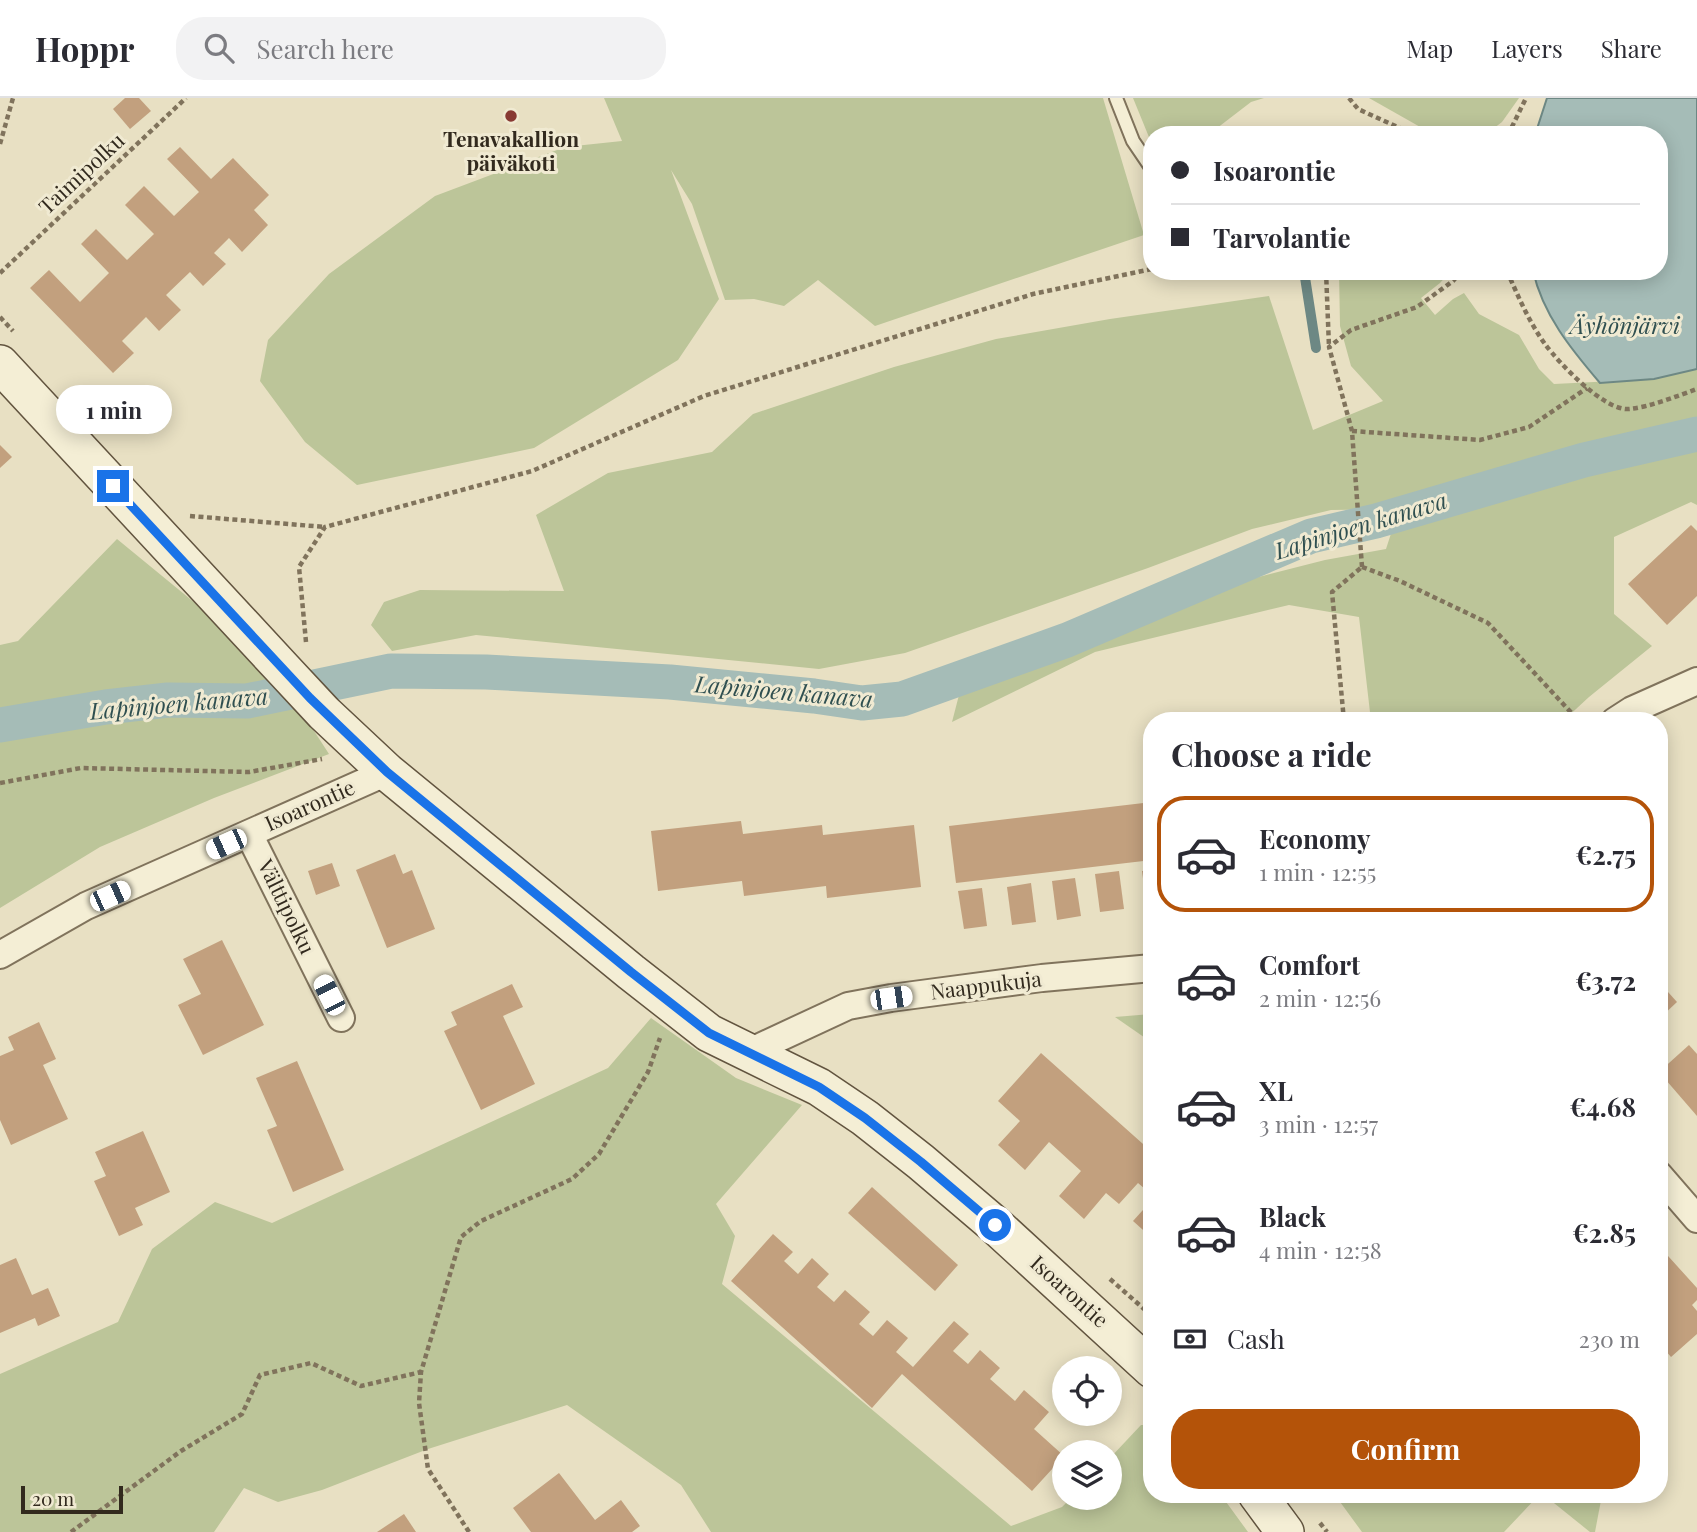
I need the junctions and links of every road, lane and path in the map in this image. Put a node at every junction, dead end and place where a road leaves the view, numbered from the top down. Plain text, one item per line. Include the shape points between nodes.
1 (13, 98) edge
2 (186, 98) edge
3 (1116, 98) edge
4 (1349, 98) edge
5 (1526, 98) edge
6 (1395, 126) edge
7 (1512, 126) edge
8 (0, 144) edge
9 (1143, 156) edge
10 (1143, 271) edge
11 (0, 273) edge
12 (1326, 280) edge
13 (1454, 280) edge
14 (1511, 280) edge
15 (1329, 348) junction
16 (0, 364) edge
17 (1587, 388) junction
18 (1697, 388) edge
19 (1352, 431) junction
20 (185, 515) dead end
21 (325, 527) junction
22 (1362, 568) junction
23 (295, 656) junction
24 (1697, 681) edge
25 (1342, 712) edge
26 (1572, 712) edge
27 (1629, 712) edge
28 (334, 758) dead end
29 (387, 772) junction
30 (0, 783) edge
31 (249, 834) junction
32 (0, 955) edge
33 (1143, 969) edge
34 (674, 1004) junction
35 (341, 1018) dead end
36 (747, 1053) junction
37 (1668, 1185) edge
38 (1697, 1219) edge
39 (1143, 1361) edge
40 (421, 1372) junction
41 (1264, 1503) edge
42 (71, 1532) edge
43 (469, 1532) edge
44 (1285, 1532) edge

1 - 8 path
2 - 11 path, Taimipolku
3 - 9 lane
4 - 6 path via 1358,109
5 - 7 path
10 - 21 path via 1033,294 717,392 532,471
12 - 15 path
13 - 15 path via 1417,307 1351,330
14 - 17 path via 1545,345
15 - 19 path
16 - 23 street
17 - 18 path via 1603,401 1627,410
17 - 19 path via 1529,427 1480,440
19 - 22 path
20 - 21 path
21 - 23 path via 299,567
22 - 25 path via 1332,592
22 - 26 path via 1488,623
23 - 29 street via 324,713
24 - 27 street
28 - 30 path via 249,772 81,768
29 - 31 street, Isoarontie
29 - 34 street, Isoarontie
31 - 32 street, Isoarontie via 86,906
31 - 35 street, Välttipolku
33 - 36 street, Naappukuja via 1042,978 848,1006
34 - 36 street, Isoarontie via 709,1033
34 - 40 path via 648,1072 599,1154 572,1179 481,1221 461,1237
36 - 39 street, Isoarontie via 819,1087 912,1154
37 - 38 street
40 - 42 path via 361,1386 311,1363 260,1375 242,1414 181,1451
40 - 43 path via 419,1404 428,1469
41 - 44 street

